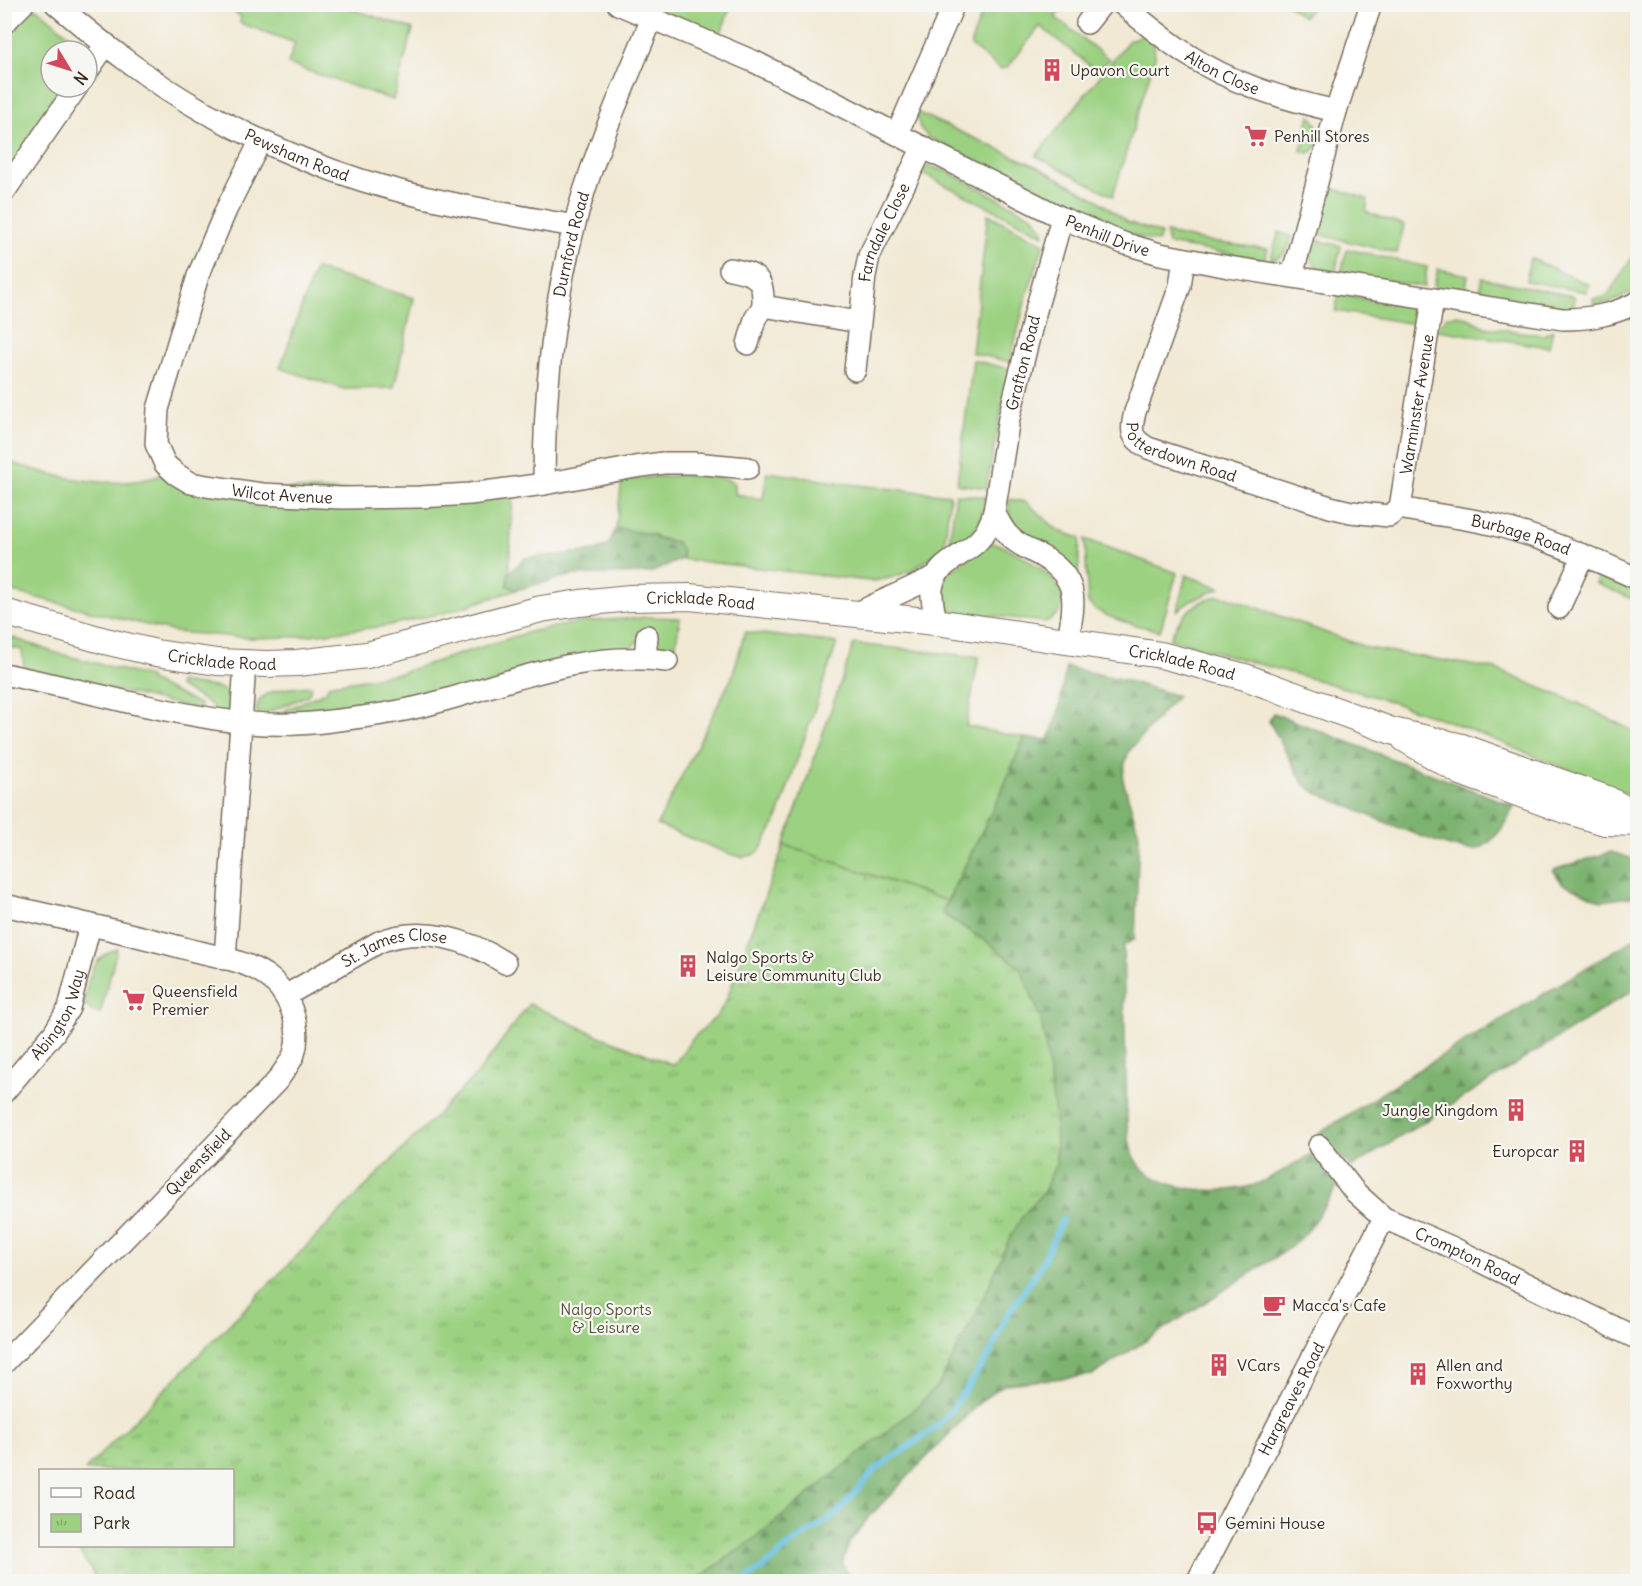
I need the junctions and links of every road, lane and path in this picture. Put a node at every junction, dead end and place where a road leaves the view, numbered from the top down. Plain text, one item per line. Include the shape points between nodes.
1 (23, 4) edge
2 (56, 4) edge
3 (618, 4) edge
4 (954, 4) edge
5 (1102, 4) edge
6 (1122, 4) edge
7 (1371, 4) edge
8 (652, 18) junction
9 (4, 23) edge
10 (1087, 23) dead end
11 (106, 44) junction
12 (99, 54) edge
13 (69, 99) edge
14 (1336, 111) junction
15 (897, 134) junction
16 (261, 140) junction
17 (923, 147) junction
18 (4, 192) edge
19 (1062, 218) junction
20 (574, 226) junction
21 (1184, 259) junction
22 (730, 269) dead end
23 (1293, 276) junction
24 (1433, 300) junction
25 (1638, 302) edge
26 (763, 306) junction
27 (859, 322) junction
28 (748, 344) dead end
29 (855, 370) dead end
30 (748, 468) dead end
31 (544, 484) junction
32 (1400, 508) junction
33 (994, 512) junction
34 (1583, 555) junction
35 (936, 576) junction
36 (1638, 579) edge
37 (1559, 608) dead end
38 (4, 612) edge
39 (856, 613) junction
40 (936, 622) junction
41 (647, 636) dead end
42 (1068, 640) junction
43 (645, 658) junction
44 (667, 661) dead end
45 (245, 664) junction
46 (9, 669) edge
47 (241, 724) junction
48 (1392, 730) junction
49 (1638, 816) edge
50 (1638, 823) edge
51 (4, 905) edge
52 (90, 925) junction
53 (225, 959) junction
54 (505, 963) dead end
55 (285, 996) junction
56 (4, 1092) edge
57 (1319, 1146) dead end
58 (1384, 1218) junction
59 (1638, 1339) edge
60 (4, 1363) edge
61 (1197, 1581) edge

1 - 9 street
2 - 11 street, Pewsham Road
3 - 8 street, Penhill Drive
4 - 15 street
5 - 10 street
6 - 14 street, Alton Close via 1186,54 1233,79
7 - 14 street
8 - 15 street, Penhill Drive via 755,62
8 - 20 street, Durnford Road via 591,172
11 - 12 street
11 - 16 street, Pewsham Road via 201,110
13 - 18 street
14 - 23 street
15 - 17 street, Penhill Drive
16 - 20 street, Pewsham Road via 397,190 472,209
16 - 31 street, Wilcot Avenue via 226,210 184,317 158,409 156,444 165,464 191,483 262,494 420,497
17 - 19 street, Penhill Drive
17 - 27 street, Farndale Close via 869,256
19 - 21 street, Penhill Drive via 1123,243
19 - 33 street, Grafton Road via 1009,418
20 - 31 street, Durnford Road via 552,333
21 - 23 street, Penhill Drive
21 - 32 street, Potterdown Road via 1180,286 1132,421 1133,436 1138,442 1341,510 1389,516
22 - 26 street via 757,277 762,283
23 - 24 street, Penhill Drive
24 - 25 street, Penhill Drive via 1563,319 1602,316
24 - 32 street, Warminster Avenue
26 - 27 street
26 - 28 street
27 - 29 street, Farndale Close
30 - 31 street, Wilcot Avenue via 663,464
32 - 34 street, Burbage Road via 1494,525
33 - 35 street, Grafton Road via 979,541
33 - 42 street via 1016,542 1066,575 1072,607
34 - 36 street, Burbage Road
34 - 37 street
35 - 39 street, Grafton Road
35 - 40 street via 932,595
38 - 45 main road, Cricklade Road via 156,653
39 - 40 main road, Cricklade Road
39 - 45 main road, Cricklade Road via 689,597 630,598 541,609 367,655
40 - 42 main road, Cricklade Road
41 - 43 street
42 - 48 main road, Cricklade Road via 1161,655 1245,677
43 - 44 street
43 - 47 street via 561,665 440,702 384,714 327,722
45 - 47 street
46 - 47 street via 205,719
47 - 53 street
48 - 49 main road, Cricklade Road via 1473,751 1607,799
48 - 50 main road, Cricklade Road via 1461,772 1581,816 1605,822
51 - 52 street, Queensfield
52 - 53 street, Queensfield
52 - 56 street, Abington Way via 69,1008 54,1033
53 - 55 street, Queensfield via 265,975
54 - 55 street, St. James Close via 444,937 402,934 379,942
55 - 60 street, Queensfield via 293,1012 296,1034 294,1052 277,1081
57 - 58 street, Crompton Road via 1355,1192
58 - 59 street, Crompton Road
58 - 61 street, Hargreaves Road

